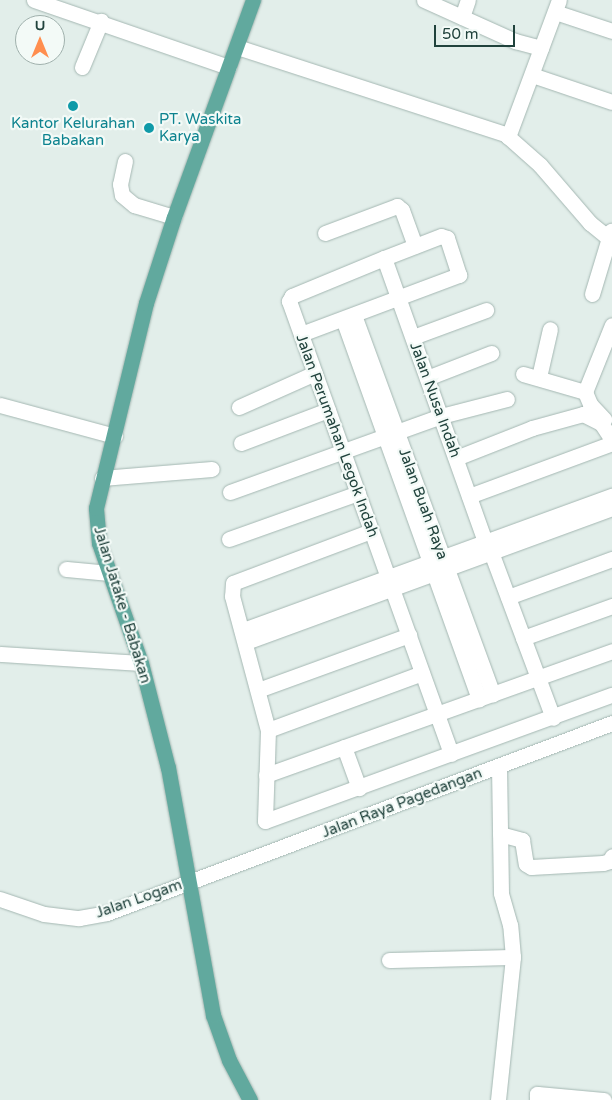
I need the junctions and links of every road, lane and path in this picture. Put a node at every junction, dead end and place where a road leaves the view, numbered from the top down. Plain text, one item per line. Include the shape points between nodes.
1 (34, 0) edge
2 (253, 0) edge
3 (424, 0) edge
4 (468, 0) edge
5 (557, 6) edge
6 (462, 17) junction
7 (101, 21) junction
8 (612, 31) edge
9 (237, 47) junction
10 (541, 48) junction
11 (82, 67) dead end
12 (230, 67) junction
13 (532, 75) junction
14 (612, 102) edge
15 (508, 137) junction
16 (125, 161) dead end
17 (174, 217) junction
18 (325, 233) dead end
19 (611, 236) edge
20 (414, 246) junction
21 (384, 258) junction
22 (592, 294) dead end
23 (398, 298) junction
24 (486, 310) dead end
25 (348, 317) junction
26 (612, 325) edge
27 (550, 329) dead end
28 (301, 334) junction
29 (412, 337) junction
30 (491, 353) dead end
31 (315, 373) junction
32 (523, 374) dead end
33 (539, 377) junction
34 (427, 378) junction
35 (585, 392) junction
36 (507, 399) dead end
37 (0, 405) edge
38 (239, 407) dead end
39 (328, 410) junction
40 (440, 416) junction
41 (612, 424) edge
42 (391, 434) junction
43 (115, 436) junction
44 (612, 442) edge
45 (241, 443) dead end
46 (343, 451) junction
47 (456, 458) junction
48 (212, 469) dead end
49 (102, 478) junction
50 (230, 492) dead end
51 (358, 493) junction
52 (469, 496) junction
53 (612, 496) edge
54 (612, 508) edge
55 (372, 531) junction
56 (229, 538) dead end
57 (488, 547) junction
58 (612, 560) edge
59 (438, 565) junction
60 (66, 569) dead end
61 (110, 573) junction
62 (390, 583) junction
63 (508, 597) junction
64 (612, 606) edge
65 (245, 636) junction
66 (409, 636) junction
67 (523, 638) junction
68 (612, 651) edge
69 (0, 654) edge
70 (141, 663) junction
71 (422, 673) junction
72 (538, 678) junction
73 (258, 690) junction
74 (493, 694) junction
75 (612, 695) edge
76 (478, 699) junction
77 (436, 714) junction
78 (553, 718) junction
79 (612, 723) edge
80 (268, 730) junction
81 (344, 747) junction
82 (451, 754) junction
83 (499, 766) junction
84 (266, 775) junction
85 (360, 788) junction
86 (500, 834) junction
87 (612, 856) edge
88 (191, 882) junction
89 (0, 899) edge
90 (513, 958) junction
91 (389, 960) dead end
92 (250, 1100) edge
93 (498, 1100) edge
94 (537, 1100) edge
95 (604, 1100) edge

1 - 7 street
2 - 9 main road, Jalan Jatake - Babakan
3 - 6 street
4 - 6 street
5 - 8 street
5 - 10 street
6 - 10 street via 515,41
7 - 11 street
7 - 12 street
9 - 12 main road, Jalan Jatake - Babakan
9 - 15 street via 474,122
10 - 13 street
12 - 17 main road, Jalan Jatake - Babakan
13 - 14 street
13 - 15 street
15 - 19 street via 540,165 590,223
16 - 17 street via 120,184 122,195 134,205
17 - 43 main road, Jalan Jatake - Babakan via 146,303
18 - 20 street via 397,206 402,210
19 - 22 street
20 - 21 street
20 - 23 street via 444,236 460,274
21 - 23 street, Jalan Nusa Indah
21 - 28 street, Jalan Perumahan Legok Indah via 292,296 289,303
23 - 25 street
23 - 29 street, Jalan Nusa Indah
24 - 29 street
25 - 28 street
25 - 42 street, Jalan Buah Raya
26 - 35 street
27 - 33 street
28 - 31 street, Jalan Perumahan Legok Indah
29 - 34 street, Jalan Nusa Indah
30 - 34 street
31 - 38 street
31 - 39 street, Jalan Perumahan Legok Indah
32 - 33 street
33 - 35 street
34 - 40 street, Jalan Nusa Indah
35 - 41 street via 598,414
36 - 40 street
37 - 43 street
39 - 45 street
39 - 46 street, Jalan Perumahan Legok Indah
40 - 42 street
40 - 47 street, Jalan Nusa Indah
42 - 46 street
42 - 59 street, Jalan Buah Raya
43 - 49 main road, Jalan Jatake - Babakan
44 - 47 street via 601,423 583,414 532,428
44 - 52 street
46 - 50 street
46 - 51 street, Jalan Perumahan Legok Indah
47 - 52 street, Jalan Nusa Indah
48 - 49 street
49 - 61 main road, Jalan Jatake - Babakan via 96,526
51 - 55 street, Jalan Perumahan Legok Indah
51 - 56 street
52 - 57 street, Jalan Nusa Indah
53 - 57 street
54 - 57 street
55 - 62 street, Jalan Perumahan Legok Indah
55 - 65 street via 233,583 232,596
57 - 59 street
57 - 63 street
58 - 63 street
59 - 62 street
59 - 74 street, Jalan Buah Raya
59 - 76 street, Jalan Buah Raya
60 - 61 street
61 - 70 main road, Jalan Jatake - Babakan
62 - 65 street
62 - 66 street, Jalan Perumahan Legok Indah
63 - 67 street
64 - 67 street
65 - 73 street
66 - 71 street, Jalan Perumahan Legok Indah
66 - 73 street
67 - 72 street
68 - 72 street
69 - 70 street
70 - 88 main road, Jalan Jatake - Babakan via 168,768
71 - 77 street, Jalan Perumahan Legok Indah
71 - 80 street
72 - 74 street
72 - 78 street
73 - 80 street
74 - 76 street
75 - 78 street
76 - 77 street
77 - 81 street
77 - 82 street, Jalan Perumahan Legok Indah
78 - 82 street
79 - 83 street, Jalan Raya Pagedangan
80 - 84 street
81 - 84 street
81 - 85 street
82 - 85 street
83 - 86 street
83 - 88 street, Jalan Raya Pagedangan
84 - 85 street via 263,817 269,822
86 - 87 street via 522,840 526,864 531,867 603,863
86 - 90 street via 501,893 510,925
88 - 89 street, Jalan Logam via 107,913 79,918 44,914
88 - 92 main road, Jalan Jatake - Babakan via 213,1015 229,1060
90 - 91 street
90 - 93 street
94 - 95 street via 537,1094

